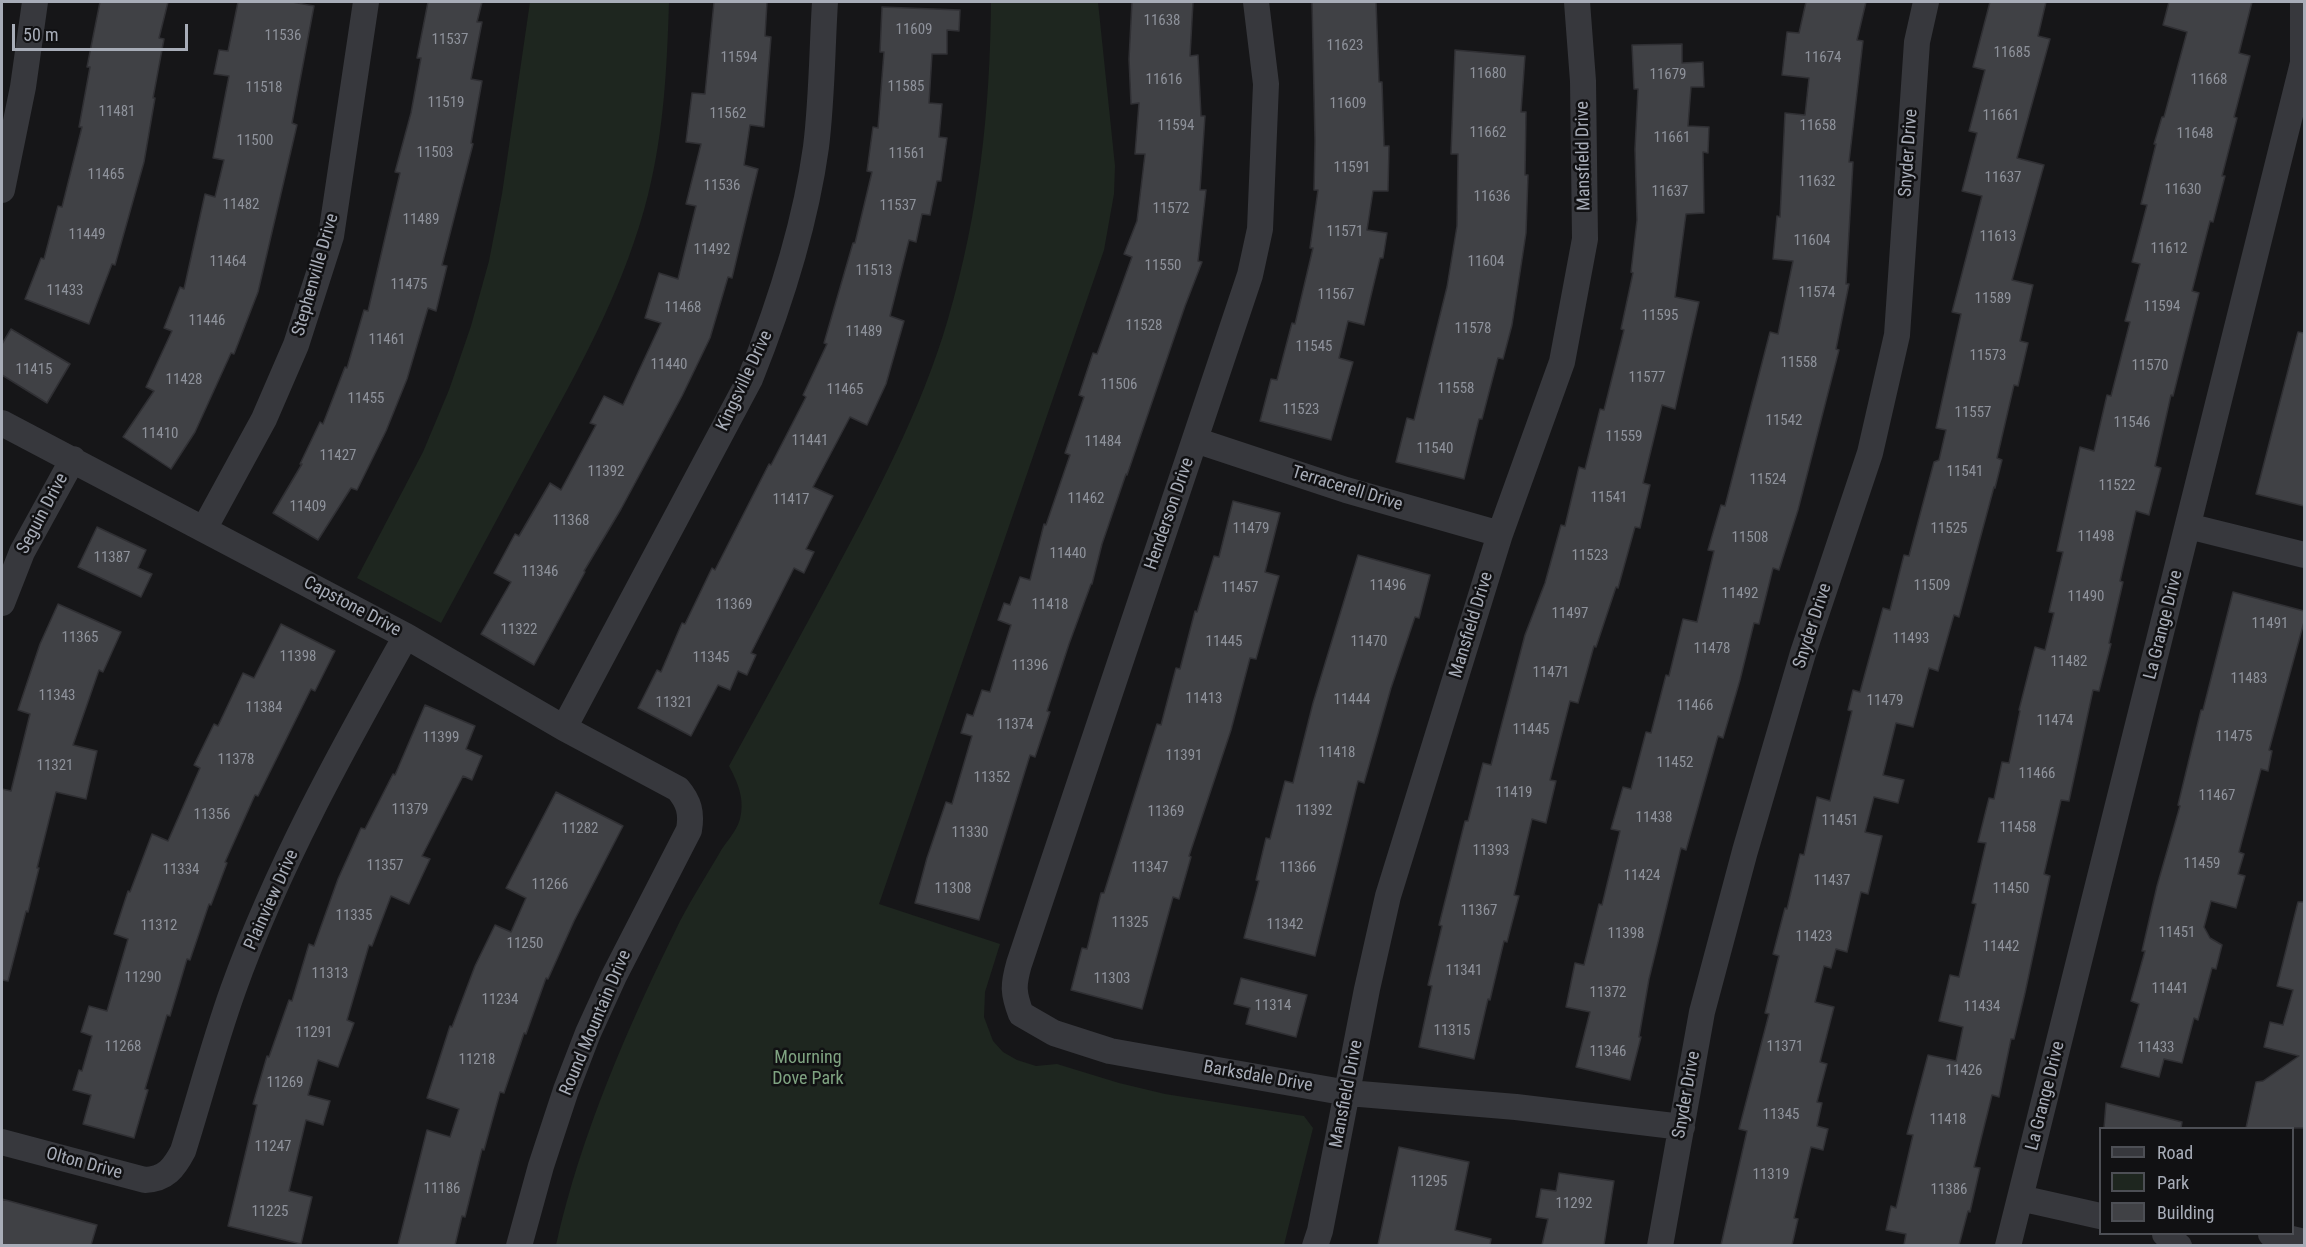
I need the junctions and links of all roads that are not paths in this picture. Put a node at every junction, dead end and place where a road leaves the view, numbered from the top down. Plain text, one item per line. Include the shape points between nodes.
1 (34, 2) edge
2 (366, 2) edge
3 (825, 2) edge
4 (1256, 2) edge
5 (1577, 2) edge
6 (1926, 2) edge
7 (2303, 2) edge
8 (2, 190) edge
9 (2, 423) edge
10 (1195, 440) junction
11 (73, 459) junction
12 (2188, 526) junction
13 (204, 529) junction
14 (1500, 534) junction
15 (2304, 555) edge
16 (2, 603) edge
17 (406, 636) junction
18 (564, 728) junction
19 (690, 808) joint
20 (1021, 1014) joint
21 (1348, 1093) junction
22 (1682, 1127) junction
23 (2, 1142) edge
24 (167, 1175) joint
25 (2020, 1198) junction
26 (2099, 1216) edge
27 (2167, 1235) edge
28 (2278, 1235) edge
29 (2304, 1242) edge
30 (519, 1245) edge
31 (1315, 1245) edge
32 (1660, 1245) edge
33 (2008, 1245) edge
34 (2179, 1245) edge

1 - 8 street via 23,87
2 - 13 street, Stephenville Drive via 332,236 296,345 268,408
3 - 18 street, Kingsville Drive via 816,147 795,250 772,322 750,379
4 - 10 street, Henderson Drive via 1266,84 1260,229 1250,275
5 - 14 street, Mansfield Drive via 1583,81 1585,239 1562,362
6 - 22 street, Snyder Drive via 1916,53 1897,335 1870,453 1803,653 1742,863 1702,1012
7 - 12 street, La Grange Drive via 2303,63
9 - 11 street, Capstone Drive
10 - 14 street, Terracerell Drive via 1346,490
10 - 20 street, Henderson Drive via 1019,964 1013,995
11 - 13 street, Capstone Drive
11 - 16 street, Seguin Drive via 22,552
12 - 15 street
12 - 25 street, La Grange Drive
13 - 17 street, Capstone Drive
14 - 21 street, Mansfield Drive via 1388,896
17 - 18 street, Capstone Drive
17 - 24 street, Plainview Drive via 347,742 267,906 233,990 183,1151
18 - 19 street, Capstone Drive via 678,789
19 - 30 street, Round Mountain Drive via 689,830 588,1034 541,1166
20 - 21 street, Barksdale Drive via 1054,1033 1110,1051
21 - 22 street, Barksdale Drive via 1516,1107
21 - 31 street, Mansfield Drive
22 - 32 street, Snyder Drive
23 - 24 street, Olton Drive via 145,1180
25 - 26 street
25 - 33 street, La Grange Drive
27 - 34 street
28 - 29 street

